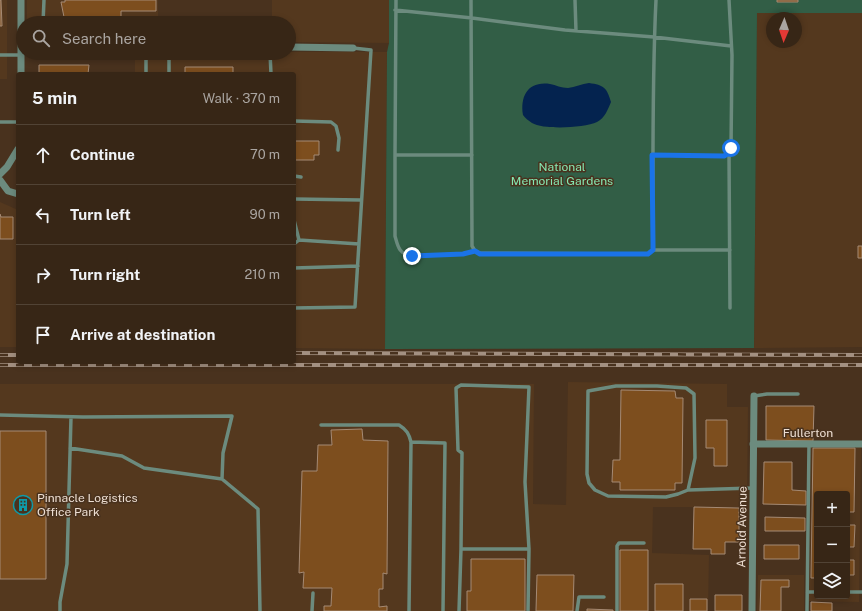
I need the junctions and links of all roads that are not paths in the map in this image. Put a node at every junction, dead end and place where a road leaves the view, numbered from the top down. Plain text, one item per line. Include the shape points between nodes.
1 (21, 0) edge
2 (44, 0) edge
3 (396, 0) edge
4 (471, 0) edge
5 (576, 0) edge
6 (656, 0) edge
7 (729, 0) edge
8 (395, 10) junction
9 (22, 16) edge
10 (43, 16) edge
11 (472, 18) junction
12 (576, 31) junction
13 (654, 37) junction
14 (731, 46) junction
15 (296, 47) edge
16 (353, 48) joint
17 (0, 55) edge
18 (16, 55) edge
19 (21, 60) edge
20 (146, 60) edge
21 (169, 60) edge
22 (270, 60) edge
23 (21, 72) edge
24 (146, 72) edge
25 (169, 72) edge
26 (271, 72) edge
27 (296, 121) edge
28 (0, 122) edge
29 (16, 122) edge
30 (338, 150) dead end
31 (729, 153) junction
32 (16, 154) edge
33 (395, 155) junction
34 (472, 155) junction
35 (652, 155) junction
36 (0, 174) edge
37 (296, 176) edge
38 (301, 177) dead end
39 (1, 183) edge
40 (16, 193) edge
41 (296, 199) edge
42 (362, 200) junction
43 (296, 228) edge
44 (299, 240) junction
45 (296, 242) edge
46 (359, 244) junction
47 (653, 250) junction
48 (730, 250) junction
49 (475, 251) junction
50 (358, 266) junction
51 (296, 268) edge
52 (296, 308) edge
53 (730, 308) dead end
54 (798, 394) dead end
55 (754, 396) joint
56 (0, 415) edge
57 (71, 417) junction
58 (321, 425) dead end
59 (411, 442) junction
60 (753, 444) junction
61 (809, 444) junction
62 (862, 444) edge
63 (70, 448) junction
64 (222, 479) junction
65 (753, 488) junction
66 (688, 490) junction
67 (644, 543) dead end
68 (461, 549) junction
69 (529, 549) junction
70 (807, 592) junction
71 (814, 592) edge
72 (850, 592) edge
73 (862, 592) edge
74 (313, 593) dead end
75 (604, 597) dead end
76 (60, 611) edge
77 (260, 611) edge
78 (312, 611) edge
79 (409, 611) edge
80 (443, 611) edge
81 (459, 611) edge
82 (528, 611) edge
83 (577, 611) edge
84 (617, 611) edge
85 (752, 611) edge
86 (807, 611) edge

1 - 9 street
2 - 10 lane
3 - 8 lane
4 - 11 lane
5 - 12 lane
6 - 13 lane
7 - 14 lane
8 - 11 lane
8 - 33 lane
11 - 12 lane
11 - 34 lane
12 - 13 lane
13 - 14 lane
13 - 35 lane
14 - 31 lane
15 - 16 street
16 - 42 lane via 371,50
17 - 18 lane
19 - 23 street
20 - 24 lane
21 - 25 lane
22 - 26 lane
27 - 30 lane via 331,122 336,126
28 - 29 lane
31 - 35 lane via 724,156
31 - 48 lane
32 - 36 street
33 - 34 lane
33 - 49 lane via 395,236 398,247 405,255 412,256 463,254
34 - 49 lane via 472,246
35 - 47 lane
37 - 38 lane
39 - 40 street via 8,191
41 - 42 lane
42 - 46 lane
43 - 44 lane
44 - 45 lane
44 - 46 lane
46 - 50 lane
47 - 48 lane
47 - 49 lane via 648,254 480,254
48 - 53 lane
50 - 51 lane
50 - 52 lane via 355,307
54 - 55 lane
55 - 60 street, Arnold Avenue
56 - 57 lane
57 - 63 lane
57 - 64 lane via 232,416 223,453
58 - 59 lane via 399,425 408,433
59 - 79 lane
59 - 80 lane via 445,443
60 - 61 street, Fullerton
60 - 65 street, Arnold Avenue
61 - 62 street, Fullerton
61 - 70 lane
63 - 64 lane via 122,456 144,468
63 - 76 lane via 67,564
64 - 77 lane via 258,509
65 - 66 lane
65 - 85 street, Arnold Avenue
66 - 66 lane via 666,497 608,496 594,490 589,484 587,474 588,391 616,386 657,386 686,388 694,394 695,458
67 - 84 lane via 619,543 617,546
68 - 69 lane
68 - 69 lane via 462,453 458,450 456,388 461,385 528,387 525,482
68 - 81 lane
69 - 82 lane
70 - 71 lane
70 - 86 lane
72 - 73 lane
74 - 78 lane
75 - 83 lane via 579,597

